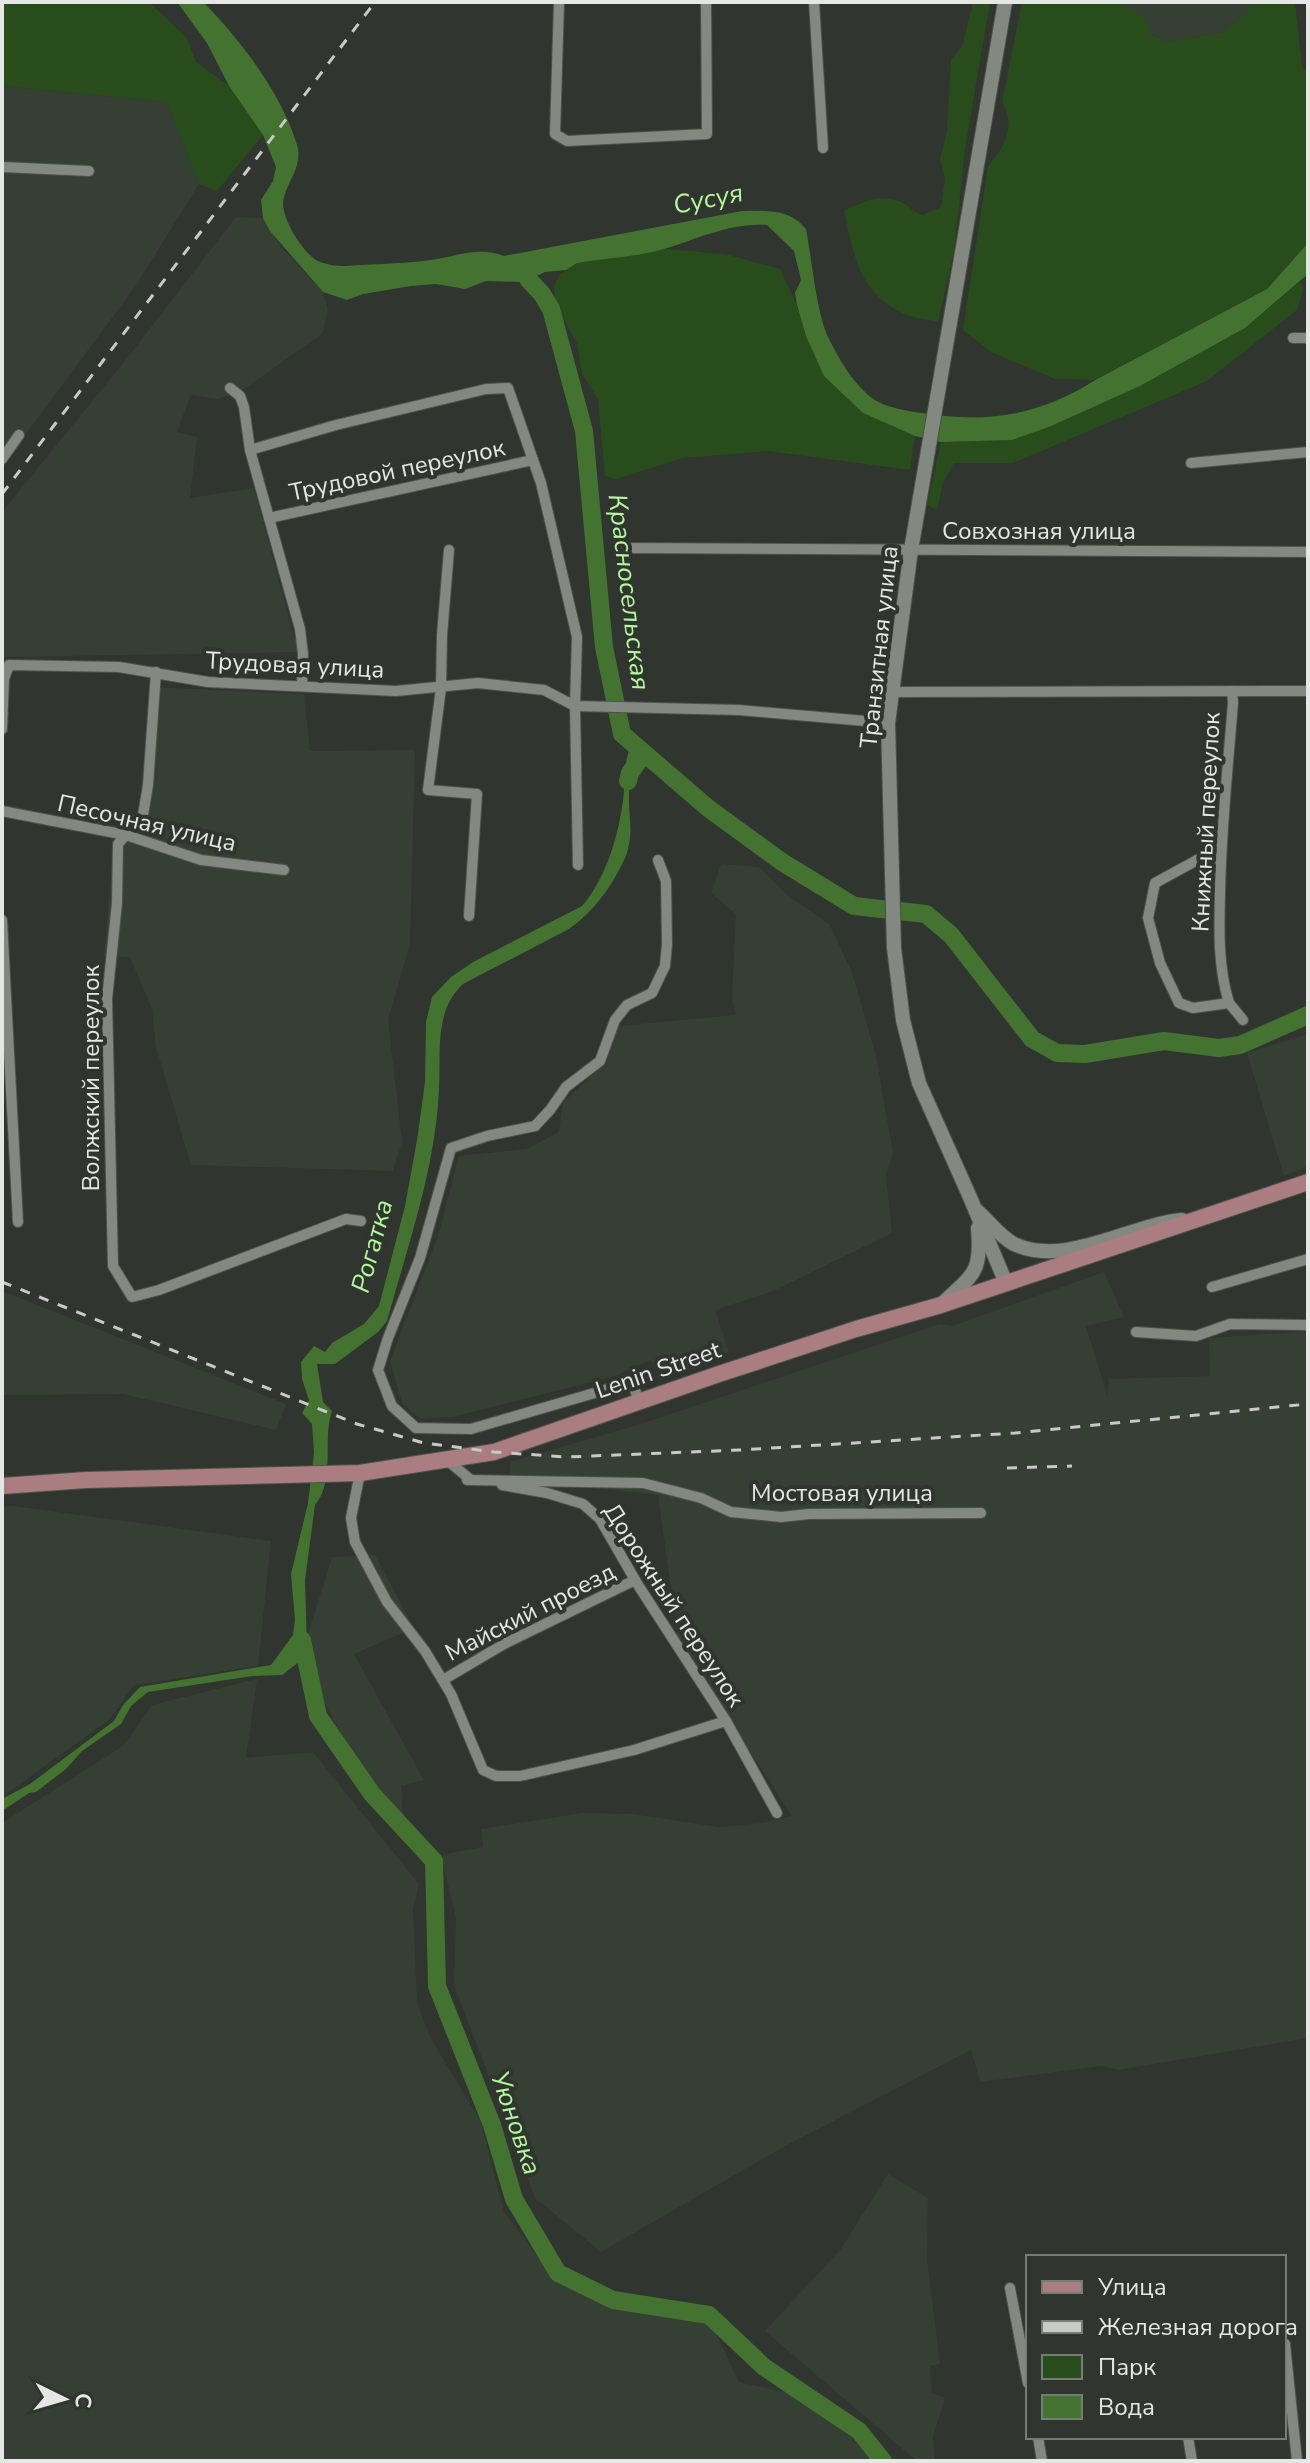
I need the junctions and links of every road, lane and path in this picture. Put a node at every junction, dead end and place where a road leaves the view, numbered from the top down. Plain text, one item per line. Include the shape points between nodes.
1 (559, 2) edge
2 (706, 2) edge
3 (814, 2) edge
4 (1005, 2) edge
5 (823, 148) dead end
6 (2, 167) edge
7 (89, 171) dead end
8 (1293, 338) dead end
9 (1308, 338) edge
10 (230, 388) dead end
11 (19, 435) dead end
12 (250, 450) junction
13 (1308, 452) edge
14 (2, 459) edge
15 (533, 460) junction
16 (1191, 463) dead end
17 (269, 518) junction
18 (626, 548) dead end
19 (449, 550) dead end
20 (911, 550) junction
21 (1308, 552) edge
22 (156, 672) junction
23 (302, 685) junction
24 (441, 688) junction
25 (1232, 691) junction
26 (1308, 691) edge
27 (892, 692) junction
28 (575, 706) junction
29 (888, 723) junction
30 (2, 729) edge
31 (2, 811) edge
32 (126, 835) junction
33 (1220, 858) junction
34 (658, 860) dead end
35 (578, 865) dead end
36 (284, 870) dead end
37 (469, 916) dead end
38 (2, 920) edge
39 (2, 930) edge
40 (1229, 1003) junction
41 (1243, 1020) dead end
42 (4, 1036) edge
43 (1308, 1182) edge
44 (974, 1208) junction
45 (1201, 1218) junction
46 (361, 1221) dead end
47 (18, 1222) dead end
48 (1308, 1259) edge
49 (1006, 1283) junction
50 (1212, 1287) dead end
51 (941, 1305) junction
52 (1308, 1325) edge
53 (1136, 1332) dead end
54 (639, 1401) junction
55 (448, 1461) junction
56 (353, 1473) junction
57 (467, 1480) junction
58 (2, 1486) edge
59 (981, 1513) dead end
60 (635, 1580) junction
61 (443, 1680) junction
62 (726, 1721) junction
63 (777, 1813) dead end
64 (1010, 2288) dead end
65 (1286, 2354) edge
66 (1026, 2372) edge
67 (1038, 2439) edge
68 (1188, 2439) edge
69 (1042, 2461) edge
70 (1192, 2461) edge
71 (1297, 2461) edge

1 - 2 street via 555,134 567,141 707,134
3 - 5 street
4 - 20 main road, Транзитная улица
6 - 7 street
8 - 9 street
10 - 12 street, Трудовой переулок via 244,407
11 - 14 street
12 - 15 street via 336,425 508,388
12 - 17 street, Трудовой переулок
13 - 16 street
15 - 17 street, Трудовой переулок
15 - 28 street via 577,637
17 - 23 street, Трудовой переулок via 300,629
18 - 20 street, Совхозная улица
19 - 24 street
20 - 21 street, Совхозная улица
20 - 27 main road, Транзитная улица
22 - 23 street, Трудовая улица via 208,682
22 - 30 street, Трудовая улица via 9,665
22 - 32 street, Волжский переулок via 143,815
23 - 24 street, Трудовая улица
24 - 28 street, Трудовая улица via 478,683 544,690
24 - 37 street via 428,790 477,794
25 - 26 street
25 - 27 street
25 - 33 street, Книжный переулок
27 - 29 main road, Транзитная улица
28 - 29 street via 739,710
28 - 35 street
29 - 44 main road, Транзитная улица via 898,989 919,1083
31 - 32 street, Песочная улица
32 - 36 street, Песочная улица via 201,860
32 - 46 street, Волжский переулок via 118,844 107,999 113,1266 132,1297 346,1219
33 - 40 street, Книжный переулок via 1218,940
33 - 40 street via 1199,859 1155,883 1148,918 1160,963 1179,1003 1193,1008
34 - 54 street via 666,881 667,944 665,966 652,993 627,1005 615,1020 600,1061 566,1087 535,1126 451,1148 420,1258 378,1370 392,1406 416,1428 471,1429 632,1382
38 - 39 street
39 - 42 street
40 - 41 street
42 - 47 street
43 - 45 main road, Lenin Street
44 - 45 main road via 1013,1243 1063,1252 1160,1222
44 - 49 main road, Транзитная улица
44 - 51 main road via 980,1257 975,1272
45 - 49 main road, Lenin Street
48 - 50 street
49 - 51 main road, Lenin Street
51 - 54 main road, Lenin Street
52 - 53 street via 1230,1324 1196,1336
54 - 55 main road, Lenin Street via 537,1439
55 - 56 main road, Lenin Street
55 - 57 street
56 - 58 main road, Lenin Street
56 - 61 street via 355,1542 387,1602
57 - 59 street, Мостовая улица via 643,1483 731,1512 781,1517
57 - 60 street, Дорожный переулок via 583,1504 600,1519
60 - 61 street, Майский проезд
60 - 62 street, Дорожный переулок
61 - 62 street via 483,1770 496,1776 520,1776 634,1750
62 - 63 street, Дорожный переулок
64 - 66 street
65 - 71 street
67 - 69 street
68 - 70 street

